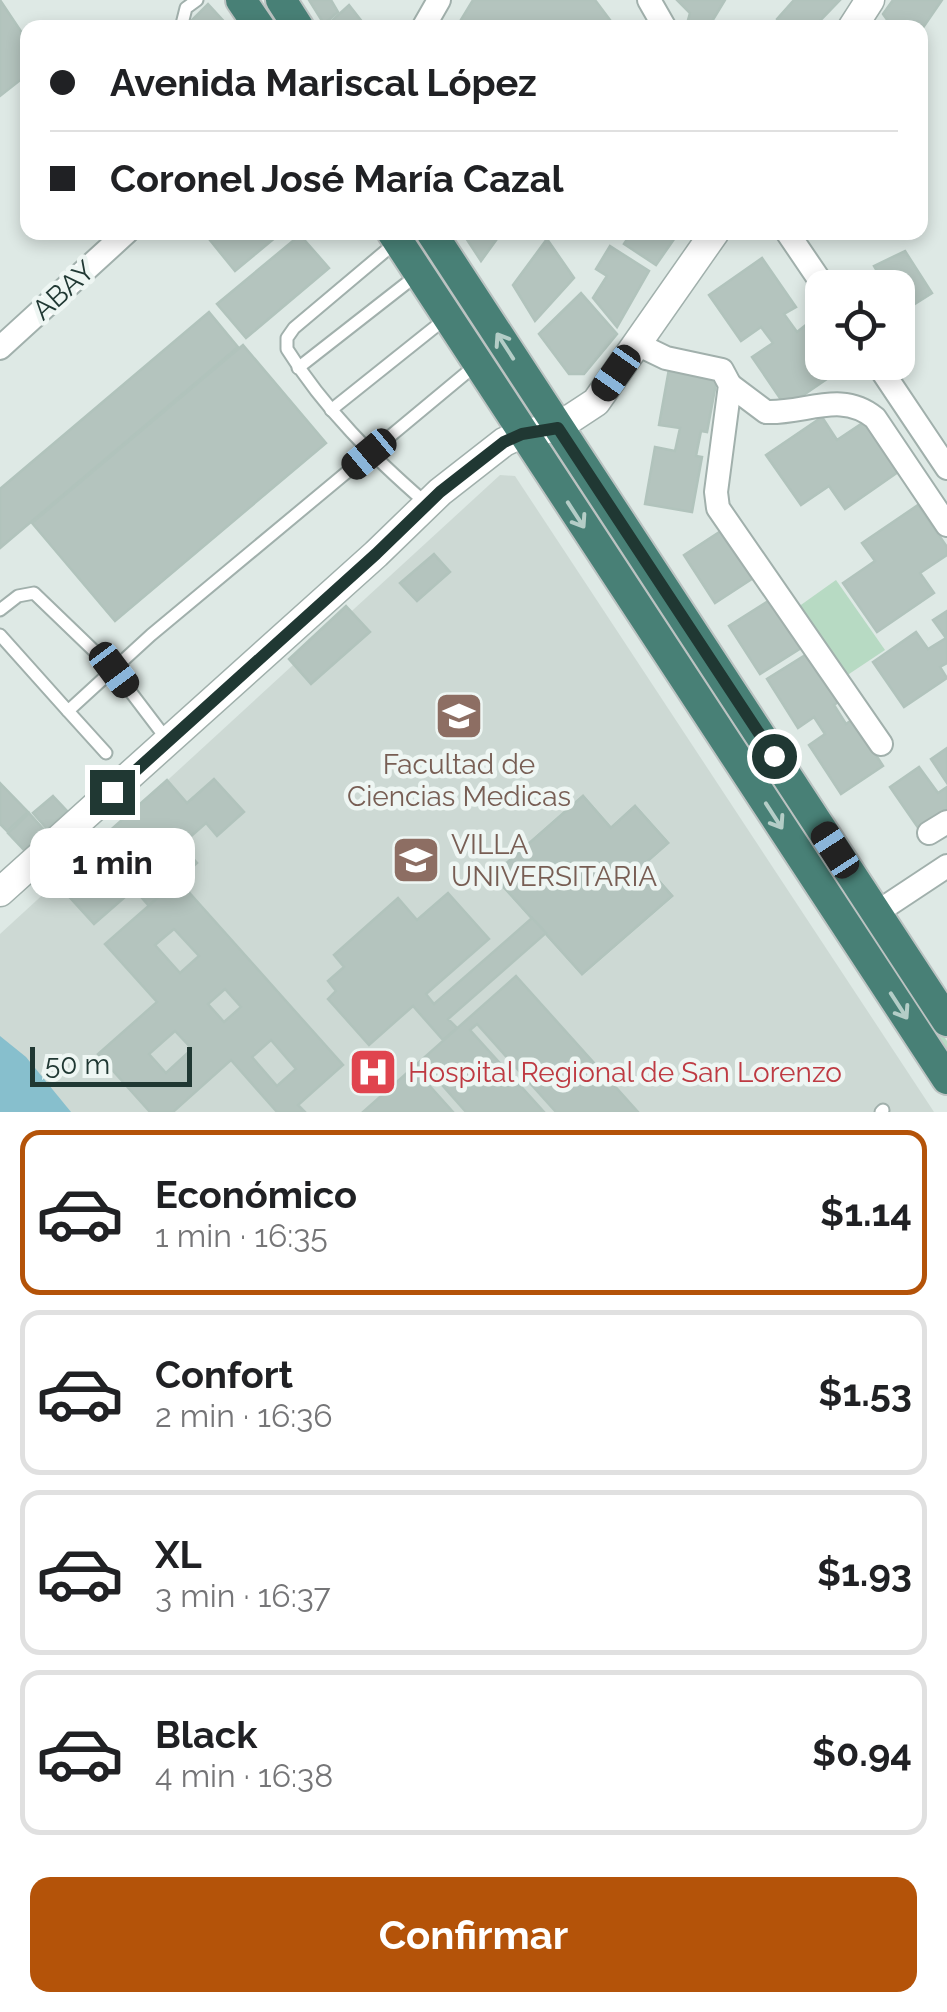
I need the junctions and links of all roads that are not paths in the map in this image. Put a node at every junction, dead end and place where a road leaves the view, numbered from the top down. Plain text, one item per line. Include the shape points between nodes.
1 (196, 0) edge
2 (183, 20) edge
3 (117, 240) edge
4 (392, 240) edge
5 (397, 240) edge
6 (436, 240) edge
7 (709, 240) edge
8 (792, 240) edge
9 (812, 270) edge
10 (419, 274) junction
11 (446, 317) junction
12 (637, 344) junction
13 (0, 348) edge
14 (477, 364) junction
15 (298, 368) junction
16 (888, 380) edge
17 (730, 385) junction
18 (331, 410) junction
19 (558, 428) junction
20 (522, 434) junction
21 (369, 454) junction
22 (947, 468) edge
23 (427, 504) junction
24 (947, 525) edge
25 (0, 610) edge
26 (0, 634) edge
27 (114, 670) junction
28 (68, 711) junction
29 (168, 741) junction
30 (880, 744) dead end
31 (106, 753) dead end
32 (947, 866) edge
33 (0, 892) edge
34 (876, 913) junction
35 (947, 1020) edge
36 (947, 1079) edge

1 - 2 lane
3 - 13 street, ABAY
4 - 15 lane via 294,328 286,350
5 - 10 highway
19 -> 6 highway
7 - 12 street
8 - 9 street
10 - 11 highway
10 - 15 lane
11 - 14 highway
11 - 18 lane
12 - 17 street via 722,370
12 - 19 street via 596,402
14 - 20 highway
14 - 21 lane
15 - 18 lane
16 - 22 street
17 - 24 street via 766,412 838,403 864,409
17 - 30 street via 718,508
18 - 21 lane
19 - 20 street
19 - 34 highway
20 - 23 street
20 -> 36 highway
21 - 23 lane
21 - 27 lane
23 - 29 street
25 - 27 lane via 34,593
26 - 28 lane
27 - 28 lane
27 - 29 lane
28 - 31 lane
29 - 33 street
32 - 34 street
34 - 35 highway

